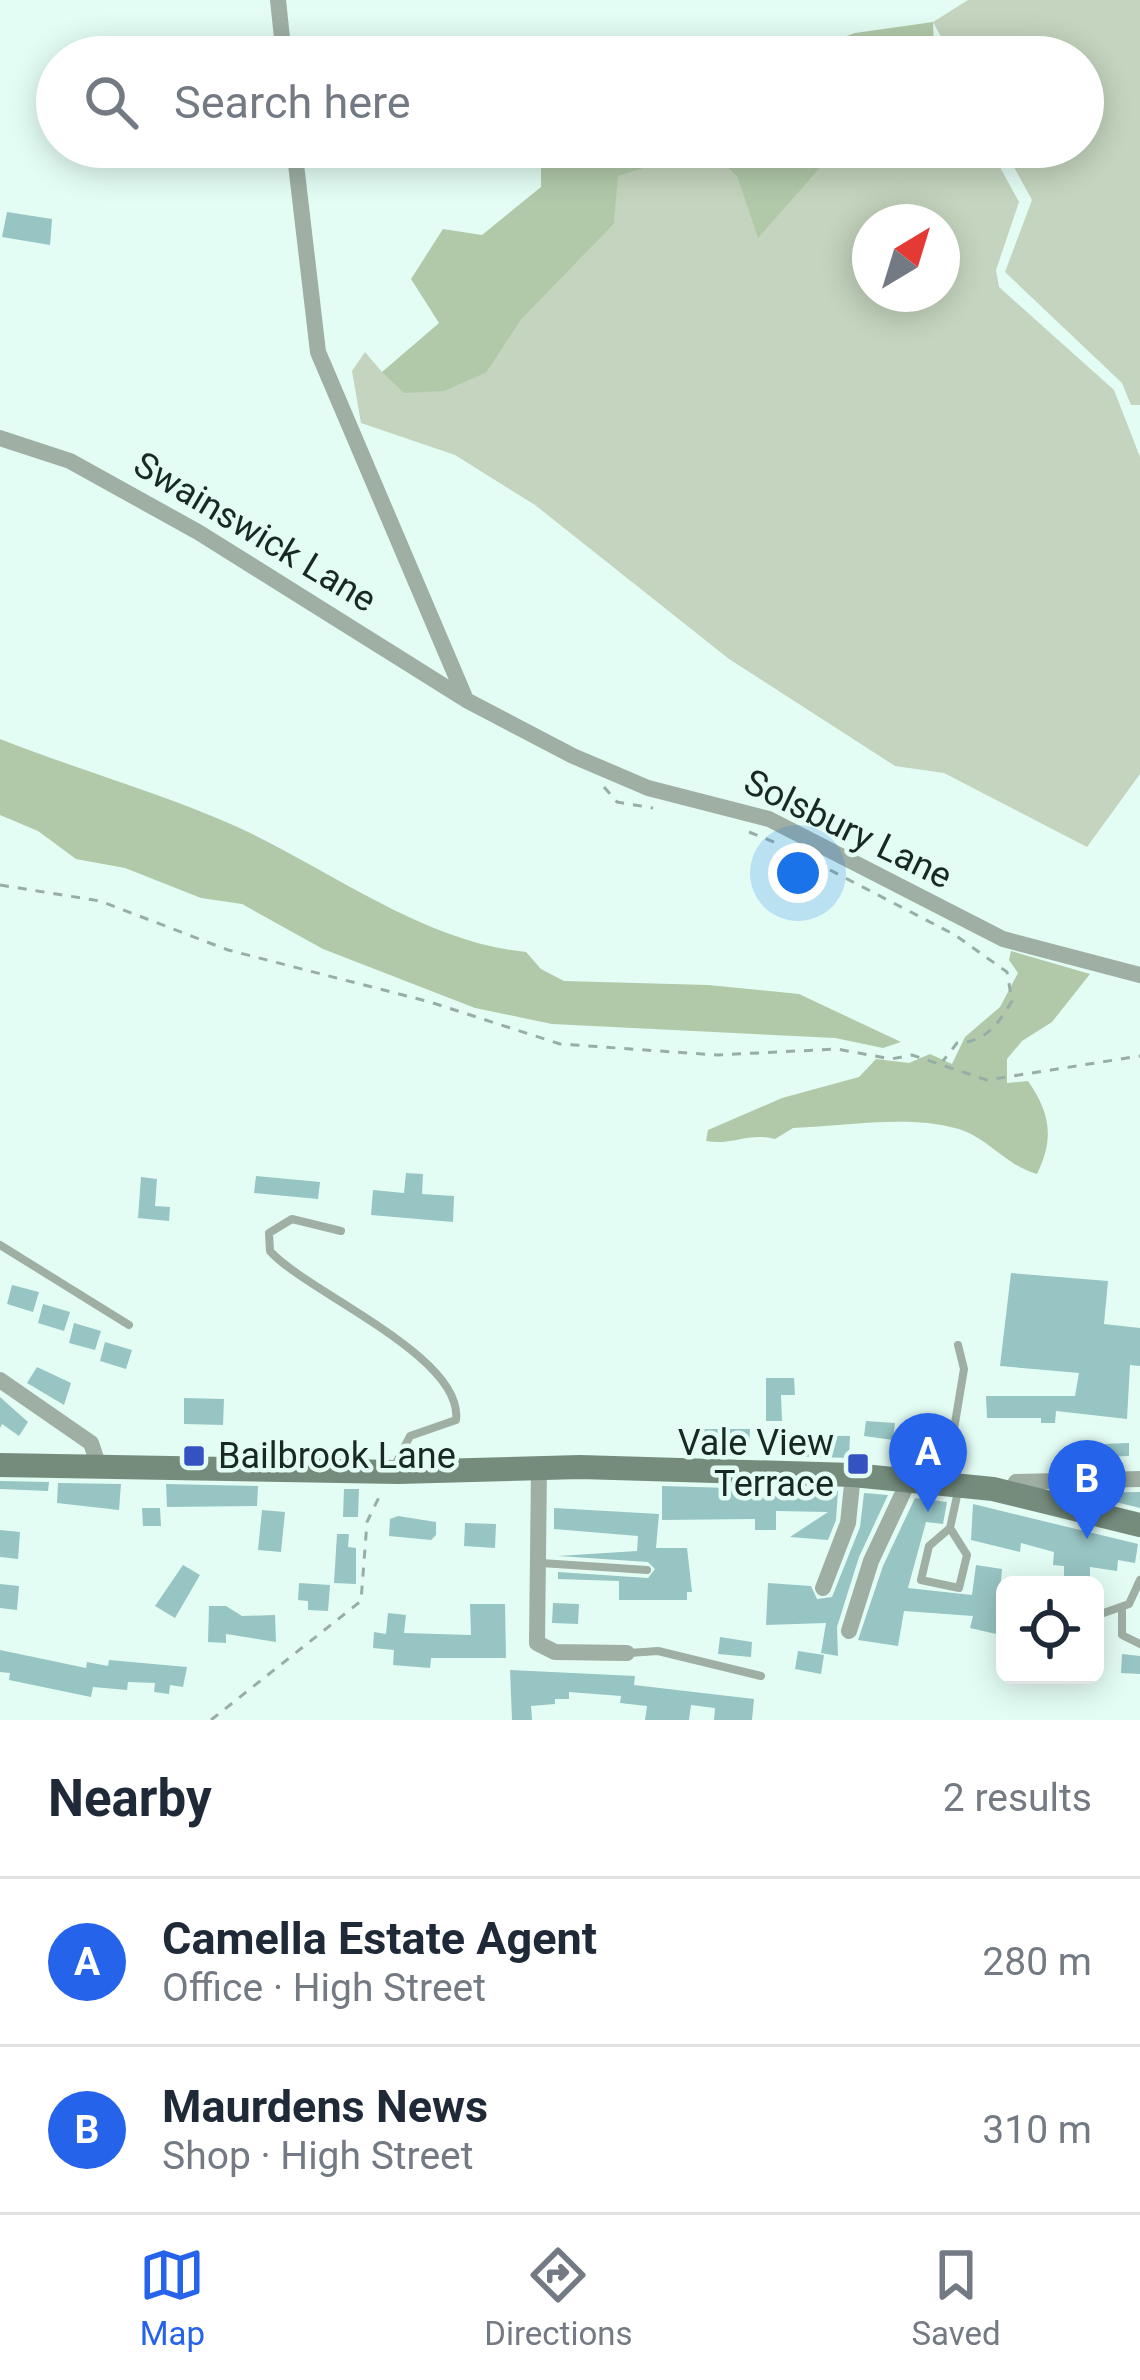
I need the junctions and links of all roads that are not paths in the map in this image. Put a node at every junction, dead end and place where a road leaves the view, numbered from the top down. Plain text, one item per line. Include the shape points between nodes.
1 (278, 0) edge
2 (282, 36) edge
3 (296, 168) edge
4 (0, 438) edge
5 (468, 701) junction
6 (1140, 975) edge
7 (341, 1231) dead end
8 (0, 1245) edge
9 (129, 1325) dead end
10 (958, 1345) dead end
11 (0, 1380) edge
12 (0, 1466) edge
13 (539, 1466) junction
14 (99, 1468) junction
15 (853, 1475) junction
16 (388, 1479) junction
17 (1140, 1479) edge
18 (909, 1480) junction
19 (952, 1485) junction
20 (1010, 1492) junction
21 (1140, 1525) edge
22 (950, 1528) junction
23 (539, 1563) junction
24 (646, 1570) dead end
25 (1140, 1580) edge
26 (823, 1588) dead end
27 (1121, 1610) junction
28 (1104, 1614) edge
29 (849, 1631) dead end
30 (1140, 1644) edge
31 (627, 1653) joint
32 (761, 1676) dead end

1 - 2 street
3 - 5 street via 318,352
4 - 5 street, Swainswick Lane via 70,461 198,532
5 - 6 street, Solsbury Lane via 648,788 769,819 1003,939
7 - 16 lane via 292,1220 269,1234 270,1250 426,1364 458,1412 444,1427 410,1436
8 - 9 lane
10 - 19 lane via 964,1369
11 - 14 street via 92,1443
12 - 14 street
13 - 15 street
13 - 16 street
13 - 23 street
14 - 16 street
15 - 18 street
15 - 26 street via 848,1523
17 - 20 street via 1016,1483
18 - 19 street
18 - 29 street
19 - 20 street
19 - 22 lane
20 - 21 street
22 - 22 lane via 929,1546 921,1580 959,1588 967,1555
23 - 24 lane
23 - 31 street via 537,1643 555,1652
25 - 27 lane
27 - 28 lane
27 - 30 lane via 1121,1635
31 - 32 lane via 658,1651

